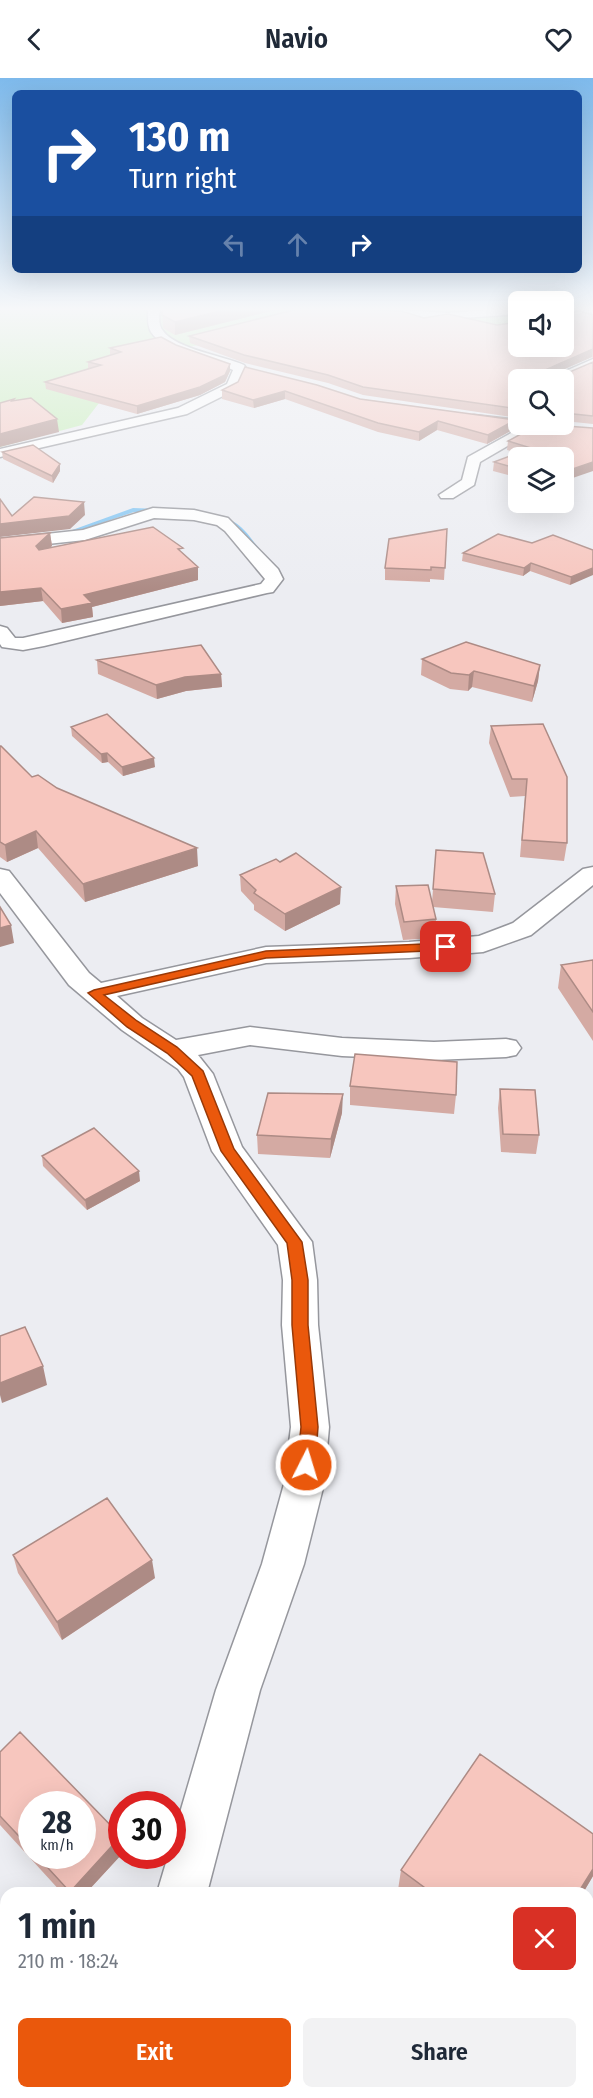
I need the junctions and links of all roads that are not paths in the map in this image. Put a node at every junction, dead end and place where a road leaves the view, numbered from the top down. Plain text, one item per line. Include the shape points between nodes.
1 (199, 402) edge
2 (508, 409) edge
3 (465, 417) edge
4 (491, 421) junction
5 (508, 423) edge
6 (510, 435) edge
7 (0, 453) edge
8 (447, 495) dead end
9 (0, 544) edge
10 (0, 632) edge
11 (592, 874) edge
12 (0, 876) edge
13 (94, 993) junction
14 (506, 1048) dead end
15 (172, 1050) junction
16 (185, 1887) edge

1 - 7 street via 182,411
2 - 4 street
3 - 4 street
4 - 5 street
6 - 8 street via 473,460 470,482
9 - 10 street via 85,536 153,513 194,515 222,521 231,528 274,579 267,588 44,640 9,643
11 - 13 street via 522,929 483,944 266,955
12 - 13 street via 79,980
13 - 15 street
14 - 15 street via 434,1052 250,1036
15 - 16 street via 198,1074 228,1151 295,1242 310,1427 304,1484 284,1564 238,1690

